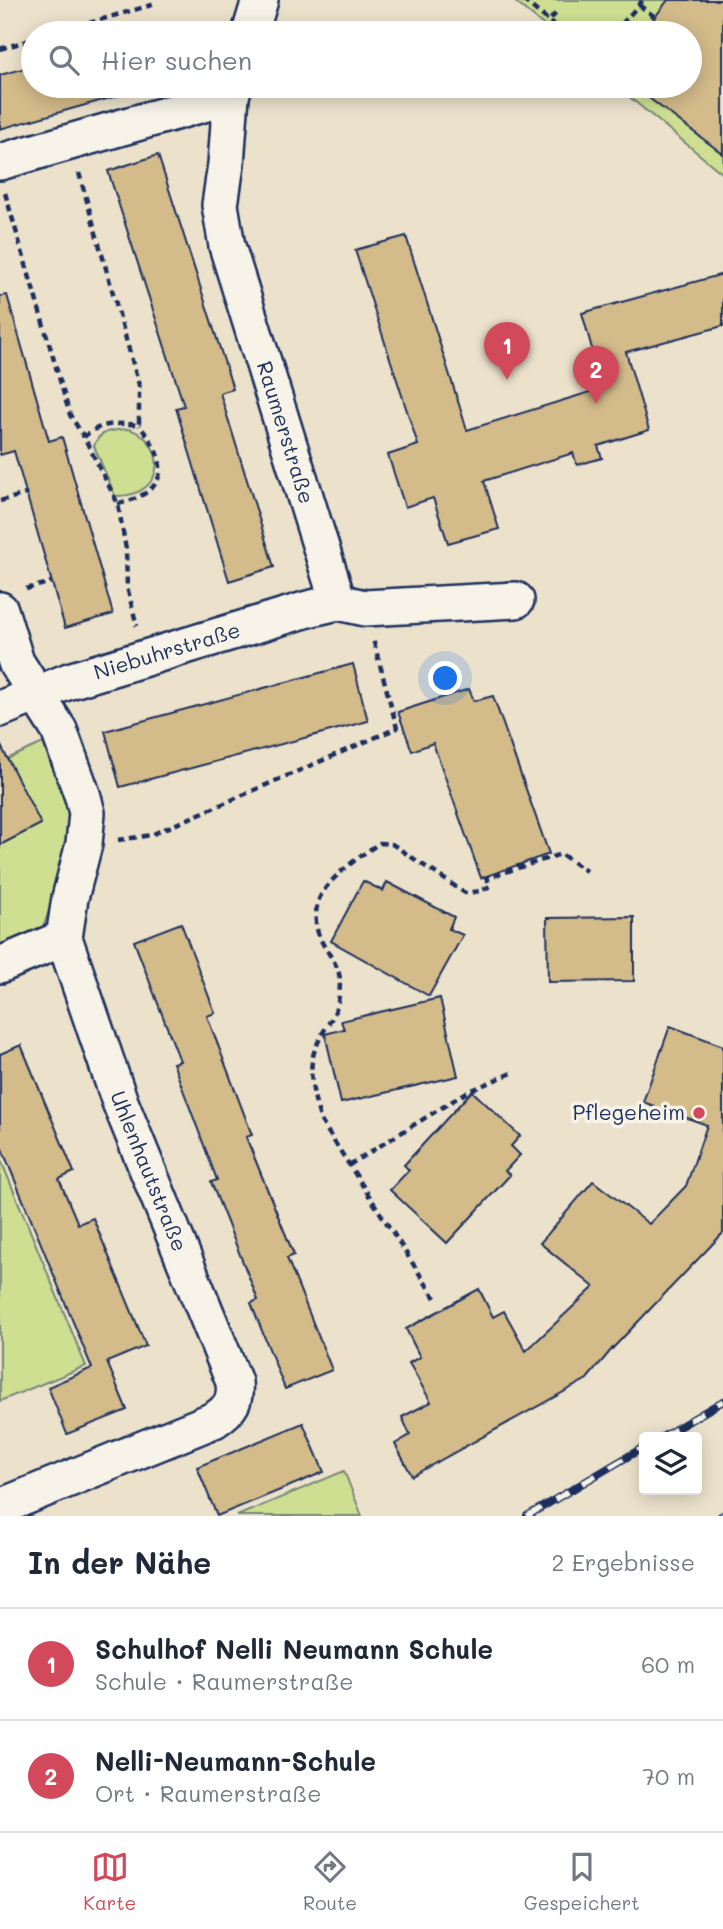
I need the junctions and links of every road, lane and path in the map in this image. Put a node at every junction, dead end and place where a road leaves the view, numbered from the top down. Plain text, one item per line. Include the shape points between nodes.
1 (260, 0) edge
2 (523, 0) edge
3 (641, 3) edge
4 (155, 4) dead end
5 (557, 12) dead end
6 (655, 17) dead end
7 (96, 21) edge
8 (254, 21) edge
9 (549, 21) joint
10 (625, 21) edge
11 (21, 43) edge
12 (0, 49) edge
13 (214, 98) edge
14 (232, 98) edge
15 (76, 162) dead end
16 (2, 175) edge
17 (139, 425) junction
18 (84, 438) junction
19 (26, 494) dead end
20 (0, 501) edge
21 (118, 504) junction
22 (516, 600) dead end
23 (351, 605) junction
24 (0, 610) edge
25 (144, 657) junction
26 (36, 694) junction
27 (0, 709) edge
28 (128, 839) dead end
29 (586, 871) dead end
30 (64, 938) junction
31 (0, 965) edge
32 (514, 1072) dead end
33 (349, 1165) junction
34 (435, 1298) dead end
35 (0, 1507) edge

1 - 8 street
2 - 9 path
3 - 6 path
3 - 10 path
4 - 7 path
5 - 9 path
11 - 12 path
13 - 16 street
14 - 23 street, Raumerstraße via 220,205 227,246
15 - 17 path via 139,385
16 - 18 path via 70,415
17 - 18 path via 102,426
17 - 21 path via 159,453 160,474 148,492
18 - 21 path
19 - 20 path
21 - 25 path via 127,587
22 - 23 street
23 - 25 street, Niebuhrstraße via 308,608
23 - 28 path via 397,728 151,835
24 - 26 street, Uhlenhautstraße via 16,662
25 - 26 street, Niebuhrstraße
26 - 27 street, Niebuhrstraße
26 - 30 street, Uhlenhautstraße via 58,730 87,813
29 - 33 path via 561,854 487,878 490,886 472,893 391,844 380,843 331,882 319,900 315,923 340,978 339,1001 315,1048 313,1098 321,1121
30 - 31 street
30 - 35 street, Uhlenhautstraße via 120,1102 234,1382 235,1395 232,1406 214,1420
32 - 33 path via 467,1092
33 - 34 path

